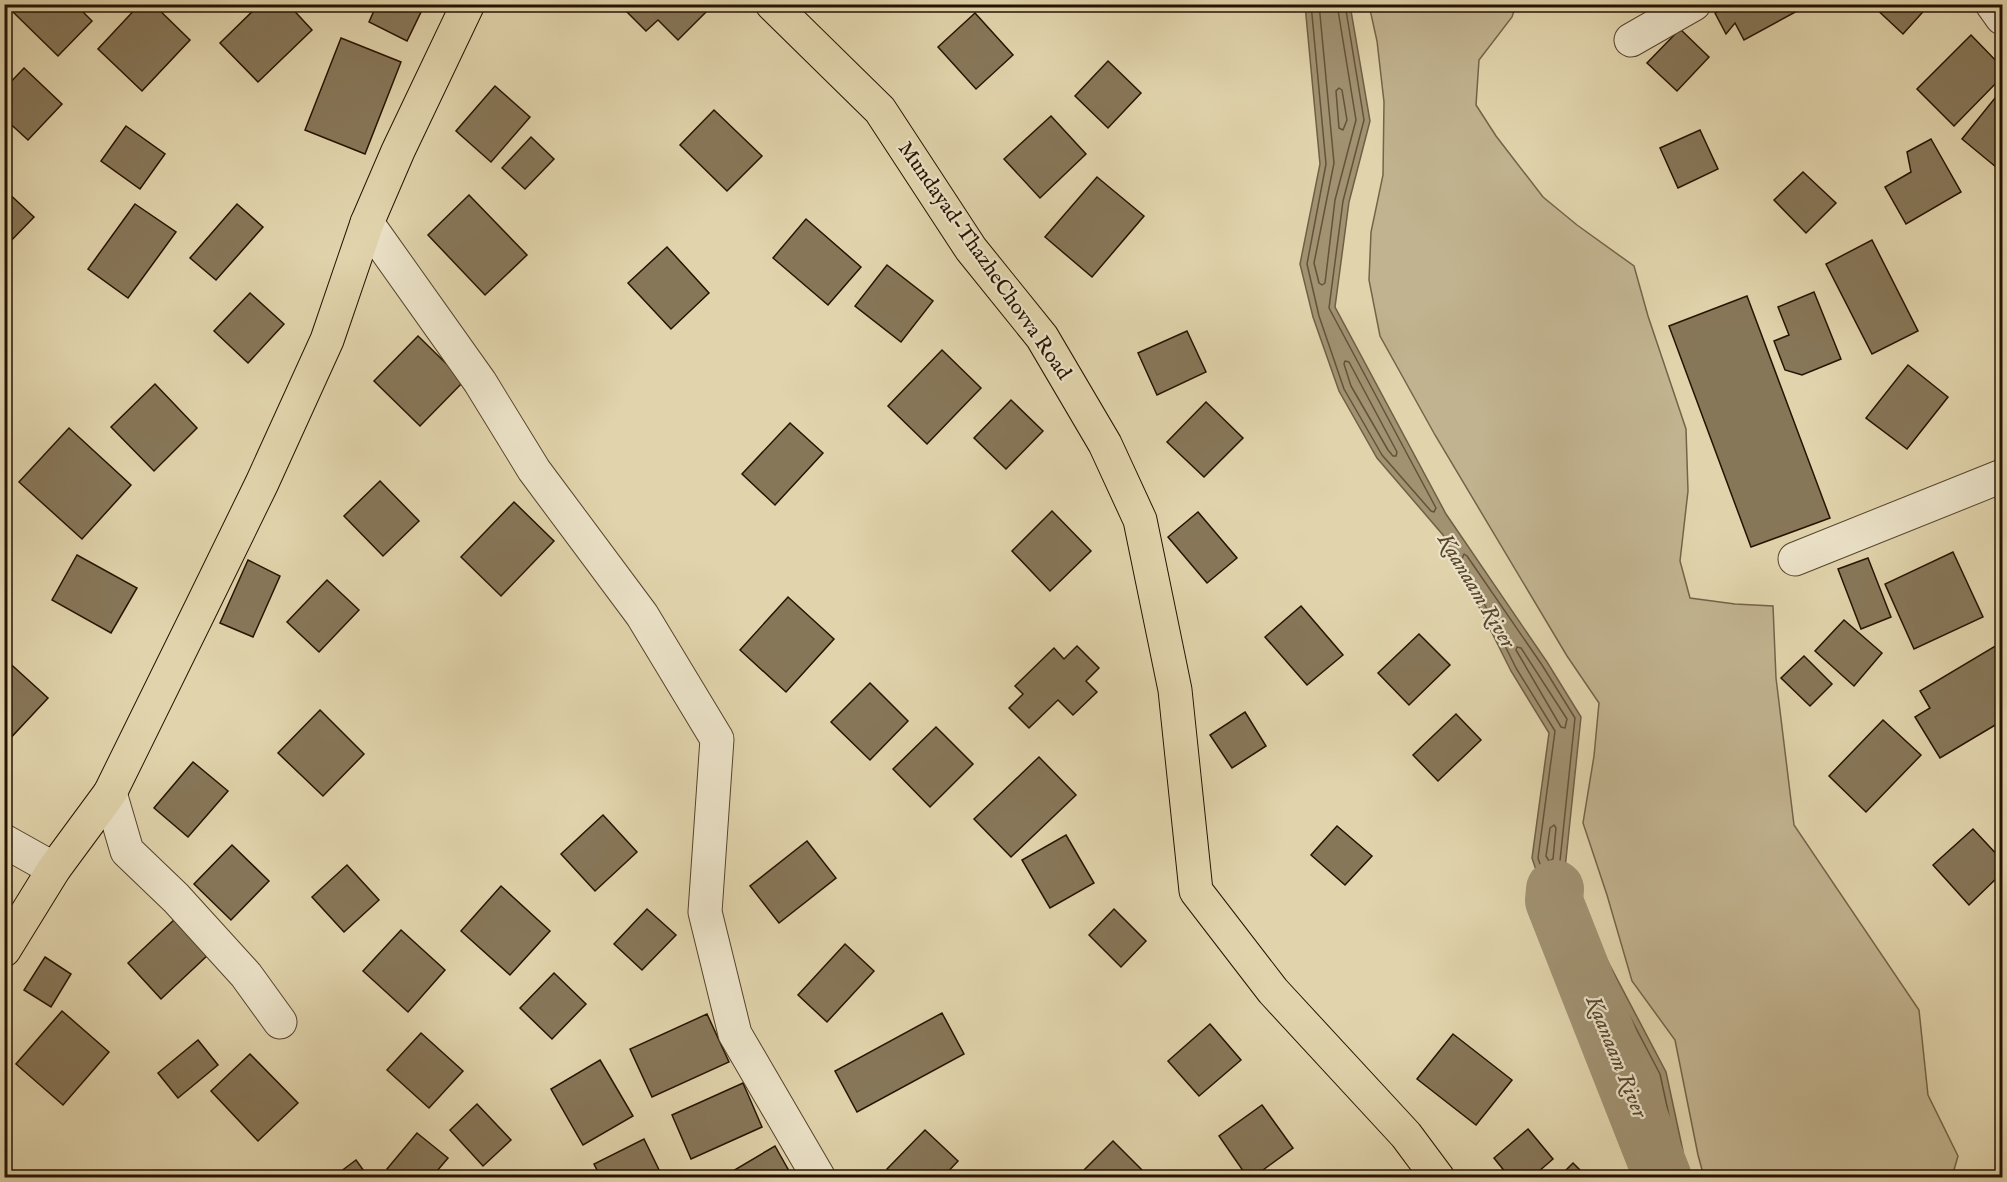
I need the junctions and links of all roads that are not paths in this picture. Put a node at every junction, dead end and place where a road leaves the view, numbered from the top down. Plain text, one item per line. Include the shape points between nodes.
1 (468, 4) edge
2 (772, 4) edge
3 (1694, 4) edge
4 (1992, 4) edge
5 (2002, 18) edge
6 (1631, 40) dead end
7 (367, 223) junction
8 (2002, 476) edge
9 (1795, 559) dead end
10 (110, 793) junction
11 (4, 841) edge
12 (54, 869) junction
13 (4, 950) edge
14 (280, 1022) dead end
15 (819, 1178) edge
16 (1438, 1178) edge

1 - 7 main road
2 - 16 main road, Mundayad-ThazheChovva Road via 880,110 971,249 1042,337 1105,444 1140,520 1175,690 1197,891 1273,991 1406,1135
3 - 6 street
4 - 5 street
7 - 10 main road via 327,340 262,483
7 - 15 street via 480,382 534,470 642,615 717,739 705,912 735,1034
8 - 9 street
10 - 12 main road
10 - 14 street via 127,851 246,975
11 - 12 street
12 - 13 main road

